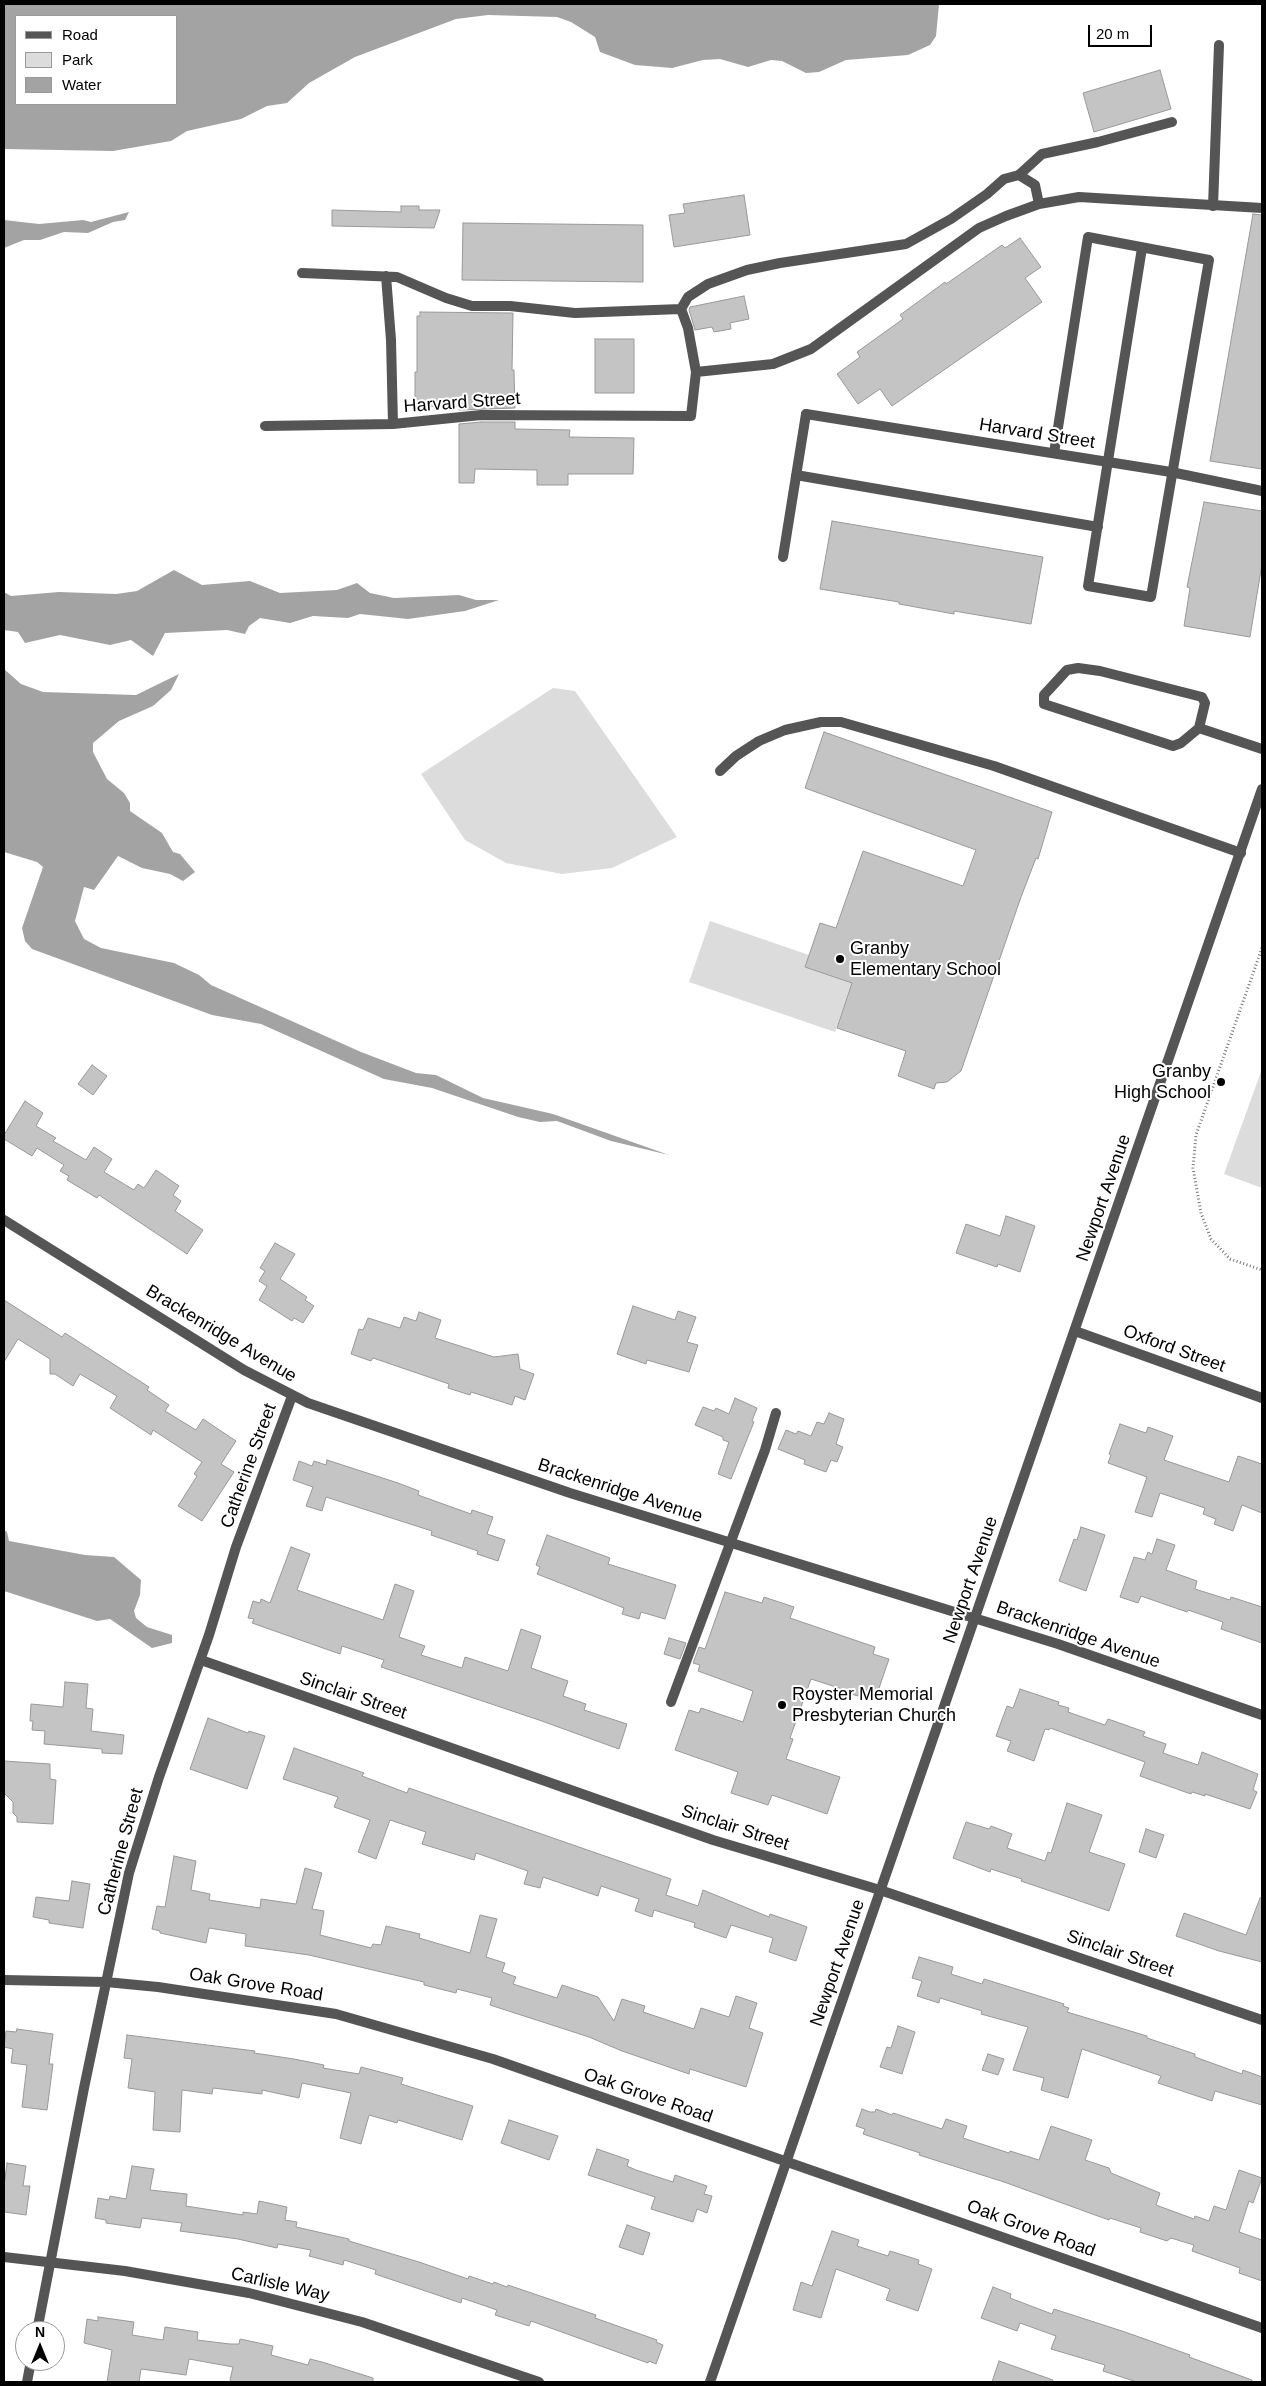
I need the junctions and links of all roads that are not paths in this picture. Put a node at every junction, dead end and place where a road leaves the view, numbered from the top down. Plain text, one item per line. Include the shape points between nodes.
1 (1218, 45) dead end
2 (1172, 122) dead end
3 (1019, 175) junction
4 (1038, 204) junction
5 (1213, 206) junction
6 (1262, 208) edge
7 (1142, 248) junction
8 (302, 273) dead end
9 (386, 276) junction
10 (681, 309) junction
11 (696, 372) junction
12 (393, 424) junction
13 (265, 426) dead end
14 (1054, 452) junction
15 (1108, 461) junction
16 (1171, 472) junction
17 (796, 475) junction
18 (1262, 491) edge
19 (1098, 527) junction
20 (783, 557) dead end
21 (1199, 728) junction
22 (1262, 749) edge
23 (720, 771) dead end
24 (1262, 789) edge
25 (1241, 853) junction
26 (4, 1220) edge
27 (1075, 1331) junction
28 (292, 1396) junction
29 (1262, 1398) edge
30 (776, 1412) dead end
31 (729, 1544) junction
32 (975, 1618) junction
33 (200, 1660) junction
34 (671, 1702) dead end
35 (1262, 1715) edge
36 (880, 1890) junction
37 (4, 1980) edge
38 (106, 1982) junction
39 (1262, 2020) edge
40 (787, 2161) junction
41 (4, 2256) edge
42 (50, 2262) junction
43 (39, 2321) edge
44 (1262, 2328) edge
45 (539, 2382) edge
46 (710, 2382) edge

1 - 5 street
2 - 3 street via 1042,154
3 - 4 street via 1035,185
3 - 10 street via 1004,179 951,219 906,244 780,262 747,270 708,284 688,297
4 - 5 street via 1097,197
4 - 11 street via 979,228 805,352 773,364
5 - 6 street
7 - 14 street via 1088,237
7 - 15 street
7 - 16 street via 1209,260
8 - 9 street
9 - 10 street via 397,277 472,306 510,306 575,313
9 - 12 street
10 - 11 street
11 - 12 street, Harvard Street via 691,416 482,415
12 - 13 street, Harvard Street
14 - 15 street, Harvard Street
14 - 17 street, Harvard Street via 806,414
15 - 16 street, Harvard Street
15 - 19 street
16 - 18 street, Harvard Street
16 - 19 street via 1151,597 1088,586
17 - 19 street
17 - 20 street
21 - 21 street via 1172,746 1044,704 1044,695 1067,670 1100,671 1202,697 1205,703
21 - 22 street
23 - 25 street via 759,741 785,730 821,722 841,722 994,766
24 - 25 street, Newport Avenue
25 - 27 street, Newport Avenue
26 - 28 street, Brackenridge Avenue via 244,1370
27 - 29 street, Oxford Street
27 - 32 street, Newport Avenue
28 - 31 street, Brackenridge Avenue via 570,1493
28 - 33 street, Catherine Street via 236,1547
30 - 31 street
31 - 32 street, Brackenridge Avenue
31 - 34 street
32 - 35 street, Brackenridge Avenue
32 - 36 street, Newport Avenue
33 - 36 street, Sinclair Street via 713,1840
33 - 38 street, Catherine Street via 130,1873
36 - 39 street, Sinclair Street
36 - 40 street, Newport Avenue
37 - 38 street, Oak Grove Road
38 - 40 street, Oak Grove Road via 336,2014 493,2059
38 - 42 street, Catherine Street
40 - 44 street, Oak Grove Road
40 - 46 street, Newport Avenue
41 - 42 street, Carlisle Way
42 - 43 street, Catherine Street
42 - 45 street, Carlisle Way via 230,2289 314,2308

